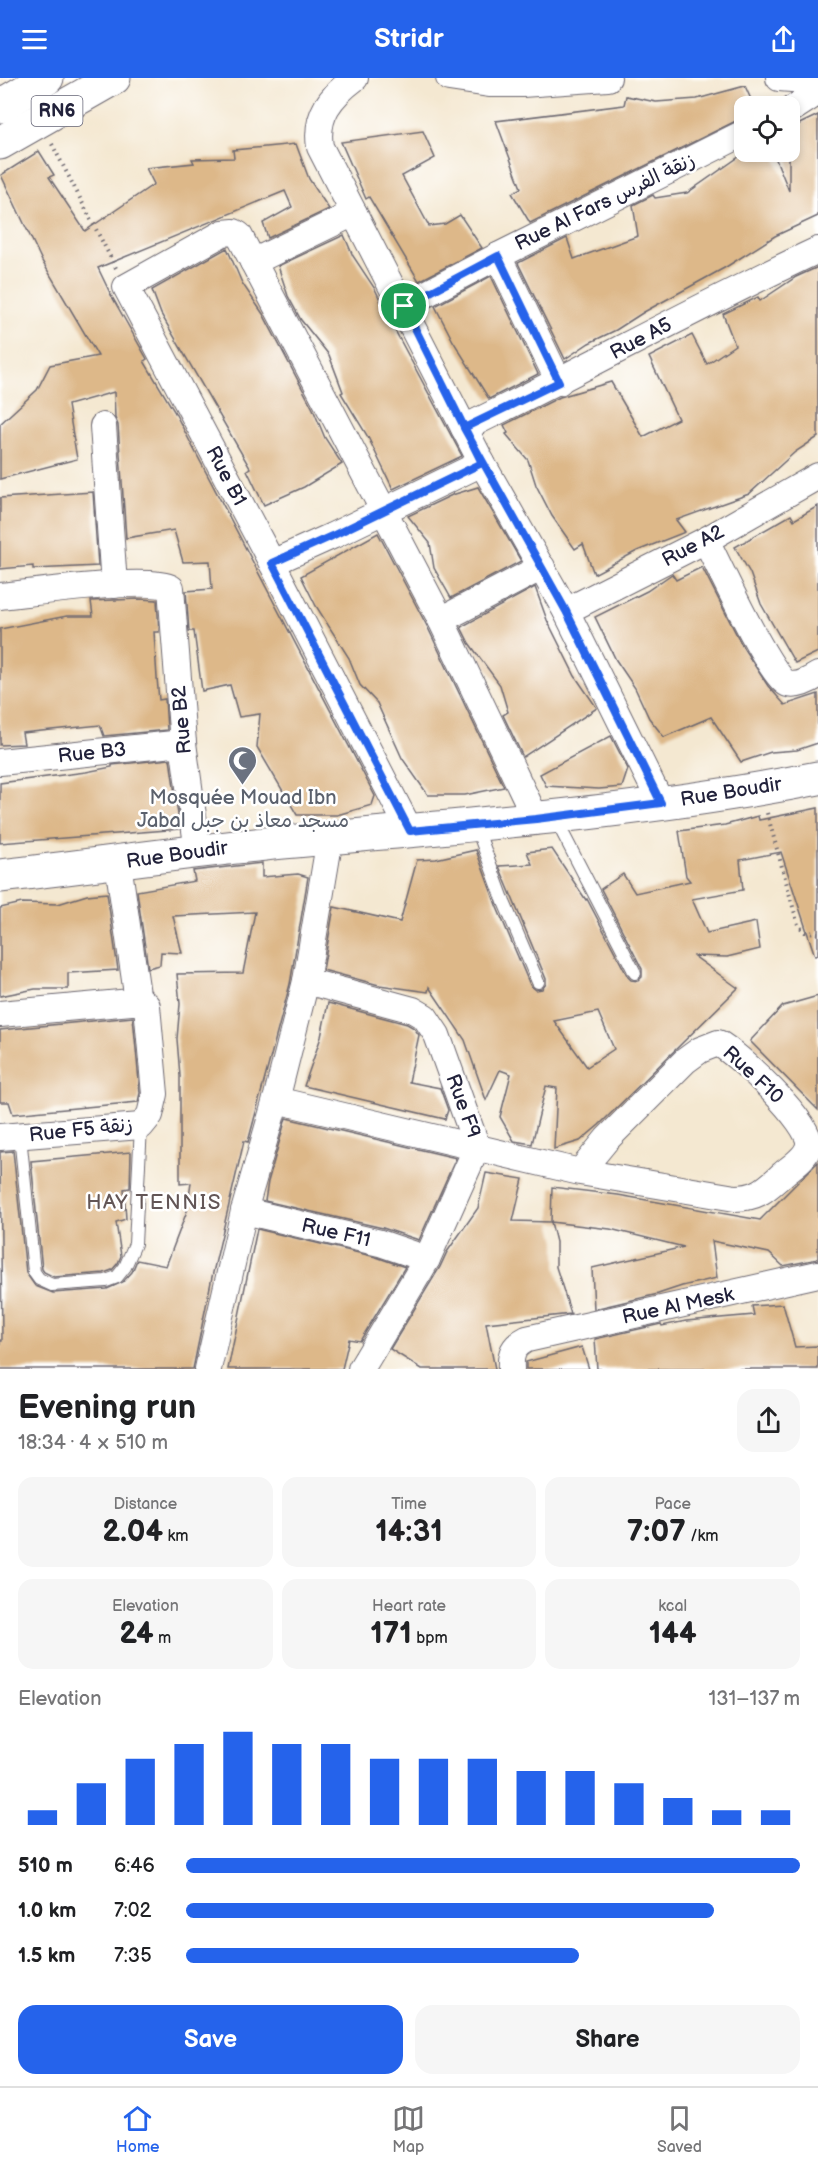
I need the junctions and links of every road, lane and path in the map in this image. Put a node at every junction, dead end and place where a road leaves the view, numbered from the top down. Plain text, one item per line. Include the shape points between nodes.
1 (47, 78) edge
2 (114, 78) edge
3 (355, 78) edge
4 (450, 78) edge
5 (608, 78) edge
6 (787, 79) edge
7 (818, 81) edge
8 (818, 92) edge
9 (800, 104) edge
10 (0, 106) edge
11 (40, 121) junction
12 (734, 138) edge
13 (0, 143) edge
14 (354, 213) junction
15 (818, 250) edge
16 (498, 256) junction
17 (253, 262) junction
18 (126, 287) junction
19 (404, 306) junction
20 (559, 382) junction
21 (103, 426) dead end
22 (464, 428) junction
23 (482, 463) junction
24 (818, 476) edge
25 (383, 511) junction
26 (706, 540) junction
27 (272, 563) junction
28 (542, 567) junction
29 (114, 585) junction
30 (0, 596) edge
31 (566, 611) junction
32 (441, 620) junction
33 (812, 678) edge
34 (183, 743) junction
35 (0, 762) edge
36 (818, 778) edge
37 (761, 789) junction
38 (661, 803) junction
39 (546, 818) junction
40 (475, 825) junction
41 (410, 831) junction
42 (330, 838) junction
43 (198, 852) junction
44 (118, 863) junction
45 (0, 876) edge
46 (818, 933) edge
47 (635, 973) dead end
48 (306, 981) junction
49 (538, 982) dead end
50 (140, 1001) junction
51 (0, 1014) edge
52 (276, 1100) junction
53 (147, 1116) junction
54 (10, 1136) edge
55 (477, 1147) junction
56 (580, 1172) junction
57 (244, 1211) junction
58 (427, 1258) junction
59 (818, 1274) edge
60 (208, 1369) edge
61 (361, 1369) edge
62 (511, 1369) edge

1 - 10 street, RN6
2 - 11 street, RN6
3 - 14 street via 336,92 318,131 321,147
4 - 5 street via 522,84
6 - 7 street
8 - 9 street
11 - 13 street, RN6
11 - 18 path
12 - 16 street, Rue Al Fars زنقة الفرس
14 - 17 street
14 - 19 street
15 - 20 street, Rue A5
16 - 19 street, Rue Al Fars زنقة الفرس
16 - 20 street
17 - 18 street via 239,235 223,233
17 - 25 street
18 - 27 street, Rue B1
19 - 22 street
20 - 22 street, Rue A5
21 - 29 street
22 - 23 street
23 - 25 street
23 - 28 street
24 - 26 street, Rue A2
25 - 27 street
25 - 32 street
26 - 31 street, Rue A2
26 - 33 street via 776,675 788,685
27 - 41 street, Rue B1
28 - 31 street
28 - 32 street
29 - 30 street
29 - 34 street, Rue B2 via 153,584 171,588
31 - 38 street
32 - 39 street
34 - 35 street, Rue B3
34 - 43 street, Rue B2
36 - 37 street, Rue Boudir
37 - 38 street, Rue Boudir
37 - 46 path via 798,925 805,932
38 - 39 street, Rue Boudir
39 - 40 street, Rue Boudir
39 - 47 lane
40 - 41 street, Rue Boudir
40 - 49 lane
41 - 42 street, Rue Boudir
42 - 43 street, Rue Boudir
42 - 48 street
43 - 44 street, Rue Boudir
44 - 45 street, Rue Boudir
44 - 50 street
48 - 52 street
48 - 55 street, Rue F9 via 425,1017 437,1035
50 - 51 street
50 - 53 street via 147,1006 153,1058 155,1094
52 - 55 street, Rue F10
52 - 57 street
53 - 54 street, Rue F5 زنقة
53 - 54 lane via 135,1244 125,1267 117,1277 106,1281 52,1285 34,1272
55 - 56 street, Rue F10
55 - 58 street, Rue F9
56 - 56 street, Rue F10 via 751,1198 806,1154 808,1135 773,1092 718,1043 685,1062 607,1139
57 - 58 street, Rue F11
57 - 60 street
58 - 61 street, Rue F9
59 - 62 street, Rue Al Mesk via 537,1336 518,1343 510,1355

